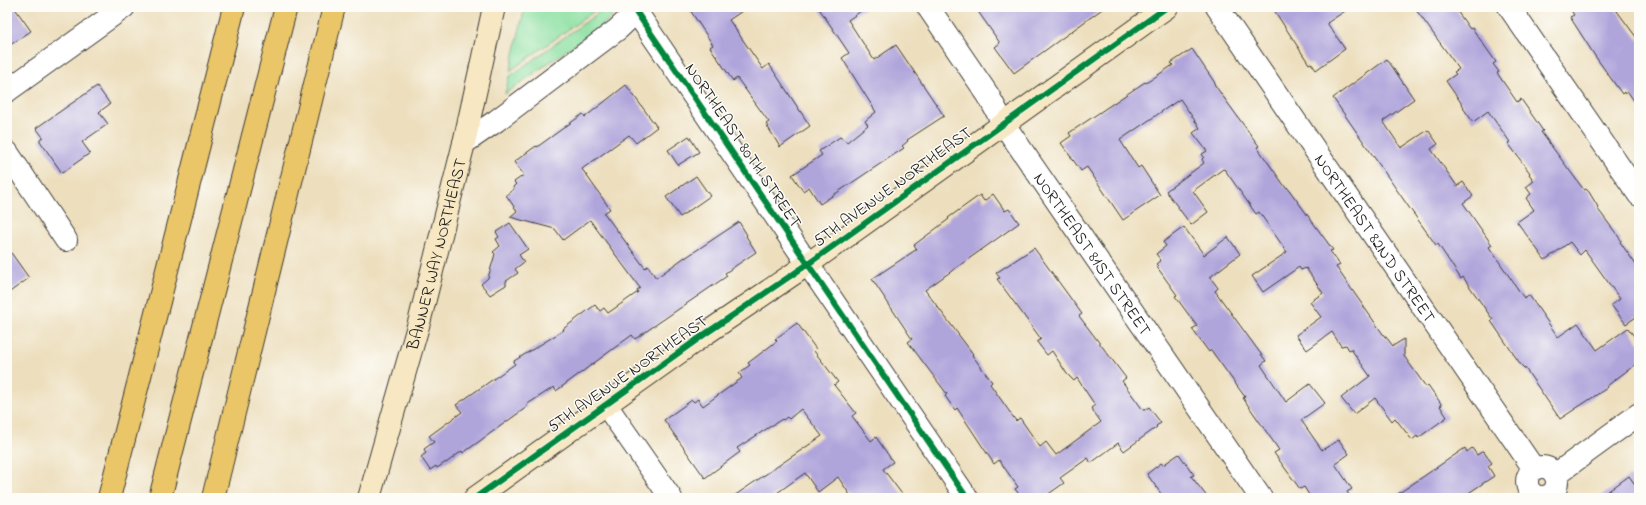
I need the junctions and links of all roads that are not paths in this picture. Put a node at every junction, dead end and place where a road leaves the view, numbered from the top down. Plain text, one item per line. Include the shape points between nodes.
1 (124, 7) edge
2 (234, 7) edge
3 (286, 7) edge
4 (344, 7) edge
5 (494, 7) edge
6 (928, 7) edge
7 (1167, 7) edge
8 (1217, 7) edge
9 (1509, 7) edge
10 (637, 9) edge
11 (332, 16) edge
12 (7, 91) edge
13 (1003, 123) junction
14 (464, 143) junction
15 (7, 152) edge
16 (1639, 195) edge
17 (66, 240) dead end
18 (808, 264) junction
19 (606, 405) junction
20 (1639, 414) edge
21 (1534, 469) junction
22 (1553, 489) edge
23 (1525, 495) edge
24 (370, 497) edge
25 (109, 498) edge
26 (160, 498) edge
27 (213, 498) edge
28 (475, 498) edge
29 (671, 498) edge
30 (967, 498) edge
31 (1262, 498) edge

1 - 12 street
2 - 25 highway
3 - 26 highway
4 - 11 highway
5 - 14 main road, BANNER WAY NORTHEAST
6 - 13 street, NORTHEAST 81ST STREET via 988,95
7 - 13 main road, 5TH AVENUE NORTHEAST
8 - 21 street, NORTHEAST 82ND STREET
9 - 16 street
10 - 14 street via 618,29
10 - 18 street, NORTHEAST 80TH STREET
11 - 27 highway
13 - 18 main road, 5TH AVENUE NORTHEAST
13 - 31 street, NORTHEAST 81ST STREET
14 - 24 main road, BANNER WAY NORTHEAST via 420,319
15 - 17 street
18 - 19 main road, 5TH AVENUE NORTHEAST
18 - 30 street, NORTHEAST 80TH STREET
19 - 28 main road, 5TH AVENUE NORTHEAST
19 - 29 street
20 - 22 street
21 - 22 street via 1550,469
21 - 23 street via 1528,474
22 - 23 street via 1544,498

